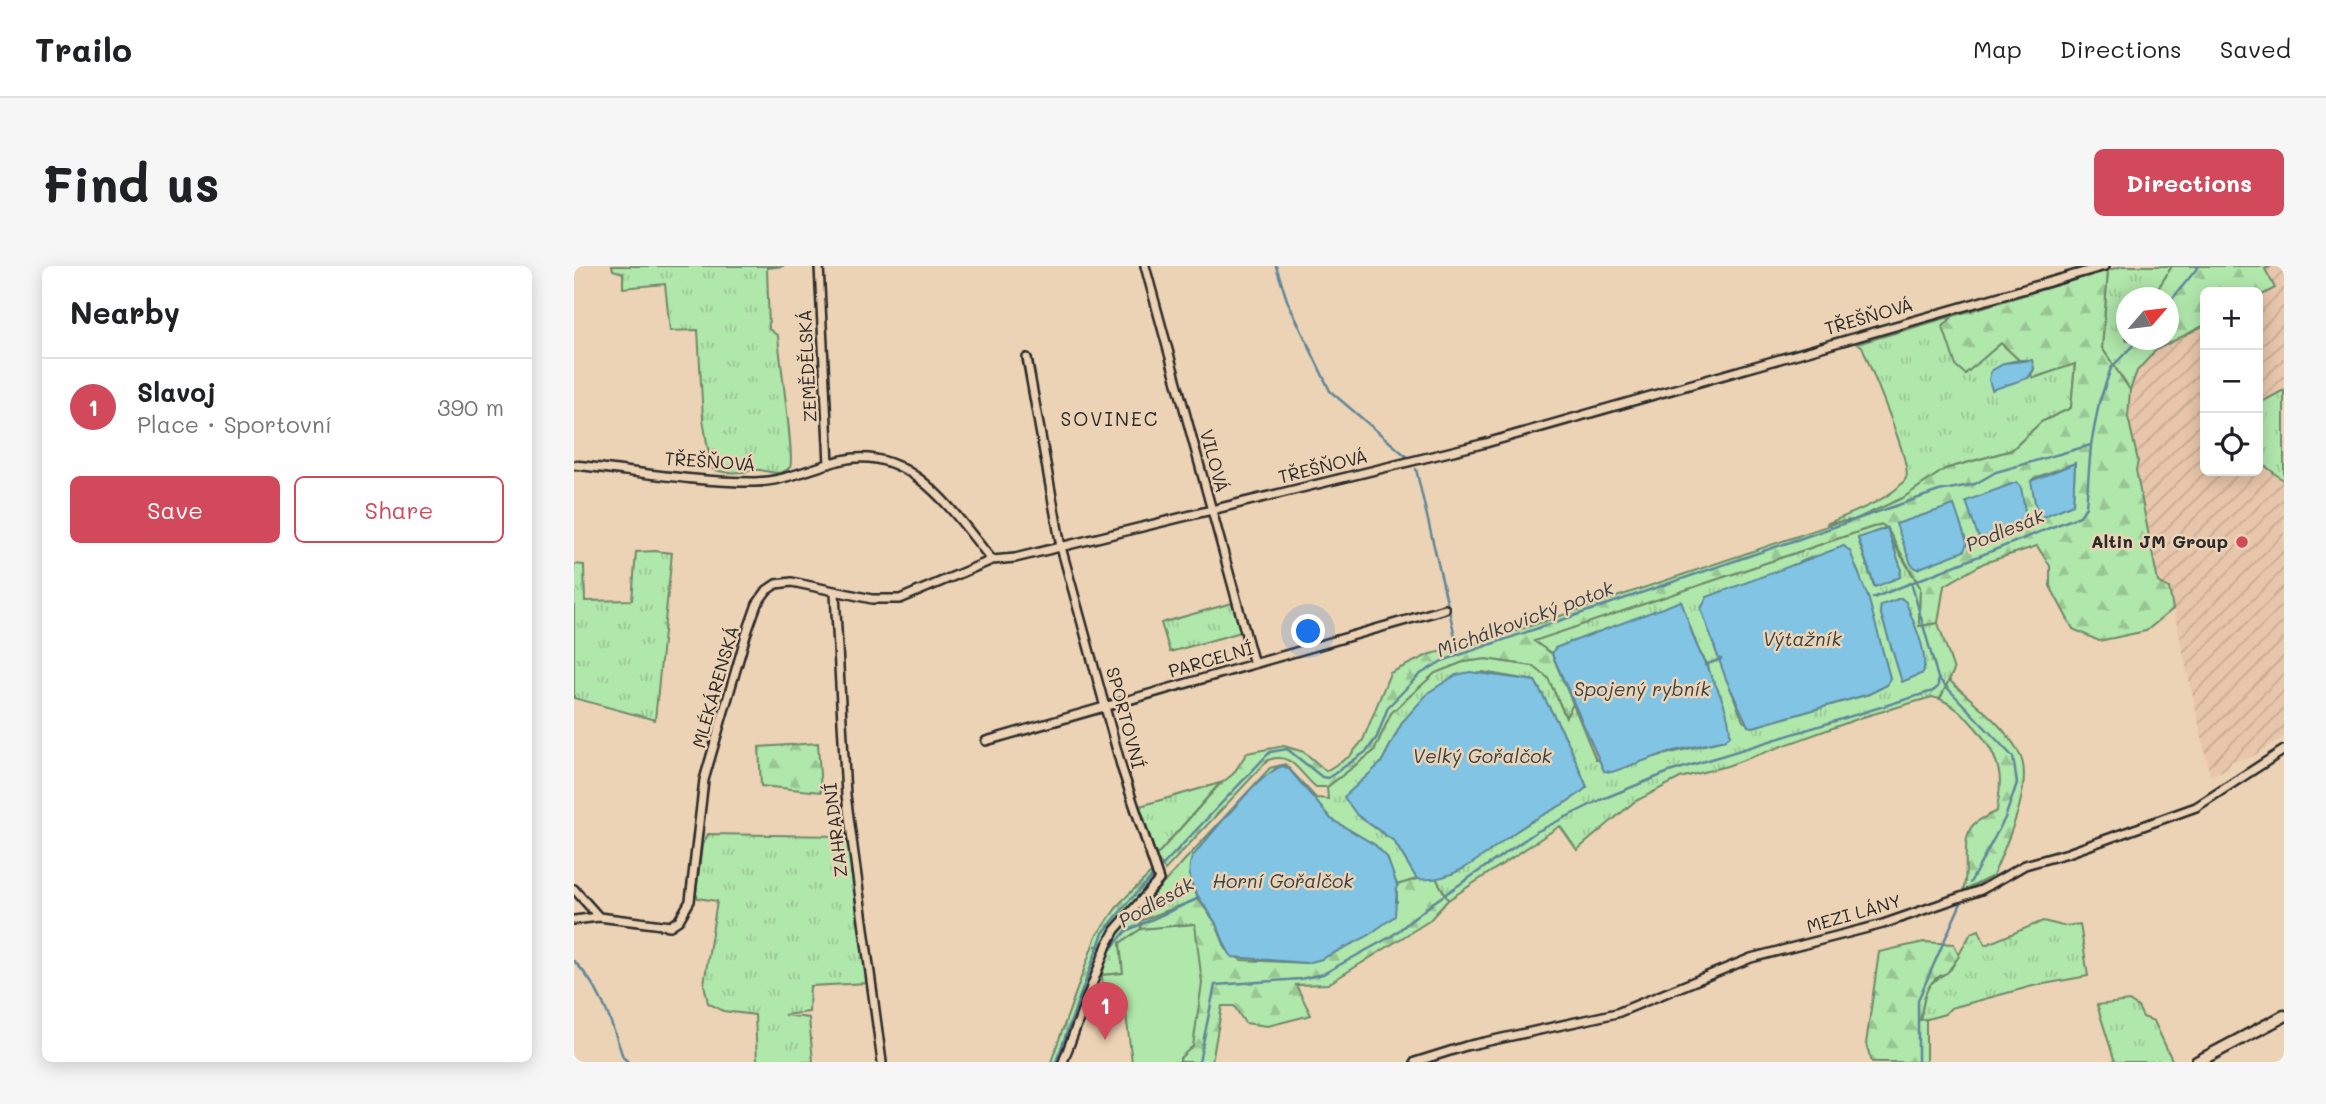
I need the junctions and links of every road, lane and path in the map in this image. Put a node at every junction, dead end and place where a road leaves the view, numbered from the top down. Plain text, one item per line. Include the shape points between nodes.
1 (819, 266) edge
2 (1145, 266) edge
3 (2105, 266) edge
4 (1027, 358) dead end
5 (829, 464) junction
6 (574, 465) edge
7 (1211, 511) junction
8 (1061, 547) junction
9 (992, 561) junction
10 (835, 593) junction
11 (1445, 609) dead end
12 (1254, 664) junction
13 (1105, 707) junction
14 (986, 741) dead end
15 (2284, 750) edge
16 (574, 890) edge
17 (599, 917) junction
18 (574, 920) edge
19 (2284, 1016) edge
20 (882, 1062) edge
21 (1063, 1062) edge
22 (1415, 1062) edge
23 (2197, 1062) edge

1 - 5 street, ZEMĚDĚLSKÁ
2 - 7 street, VILOVÁ
3 - 7 street, TŘEŠŇOVÁ via 1486,443
4 - 8 street, SPORTOVNÍ
5 - 6 street, TŘEŠŇOVÁ via 757,482
5 - 9 street, TŘEŠŇOVÁ via 856,458 875,460 910,473 941,496
7 - 8 street, TŘEŠŇOVÁ
7 - 12 street, VILOVÁ
8 - 9 street, TŘEŠŇOVÁ
8 - 13 street, SPORTOVNÍ
9 - 10 street, MLÉKÁRENSKÁ via 900,599
10 - 17 street, MLÉKÁRENSKÁ via 812,584 784,582 766,590 757,604 704,780 690,901 682,916 670,926
10 - 20 street, ZAHRADNÍ via 846,795
11 - 12 street, PARCELNÍ
12 - 13 street, PARCELNÍ
13 - 14 street, PARCELNÍ
13 - 21 street, SPORTOVNÍ via 1159,880 1107,945
15 - 22 street, MEZI LÁNY via 2196,807 2025,866 1981,890 1884,924 1751,958 1617,1013 1466,1046
16 - 17 street
17 - 18 street, MLÉKÁRENSKÁ
19 - 23 street

